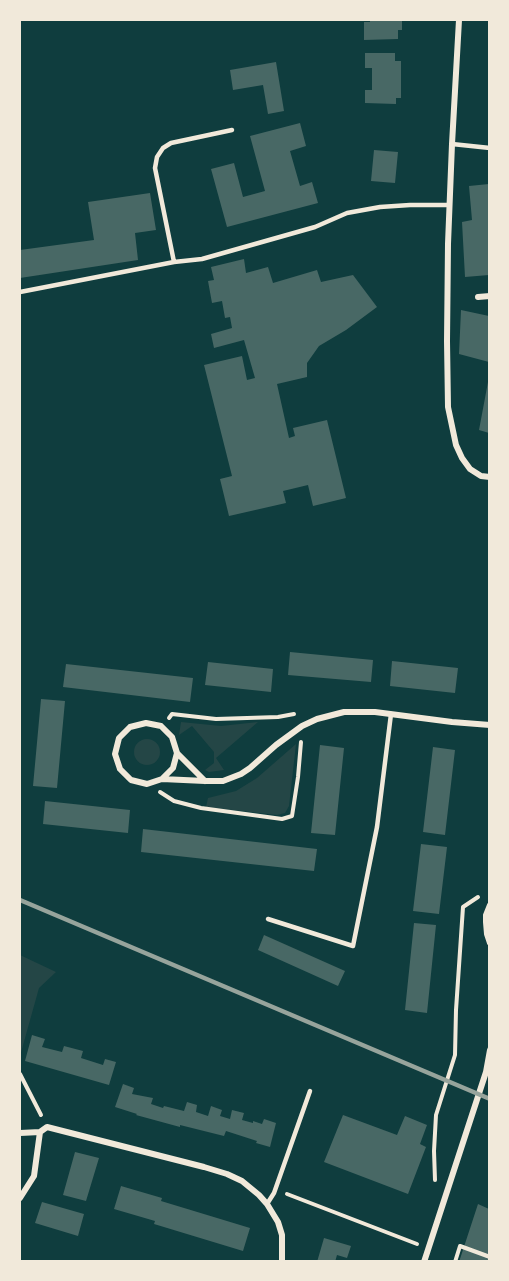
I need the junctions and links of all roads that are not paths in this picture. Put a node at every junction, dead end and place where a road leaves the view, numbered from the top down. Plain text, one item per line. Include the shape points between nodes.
1 (459, 20) edge
2 (232, 130) dead end
3 (452, 144) junction
4 (489, 148) edge
5 (449, 205) junction
6 (174, 262) junction
7 (20, 292) edge
8 (489, 296) edge
9 (478, 297) dead end
10 (489, 477) edge
11 (391, 714) junction
12 (489, 725) edge
13 (177, 753) junction
14 (162, 779) junction
15 (205, 781) junction
16 (489, 905) edge
17 (268, 919) dead end
18 (489, 943) edge
19 (489, 1050) edge
20 (310, 1091) dead end
21 (40, 1132) junction
22 (20, 1133) edge
23 (20, 1198) edge
24 (267, 1204) junction
25 (282, 1262) edge
26 (424, 1262) edge

1 - 3 street
2 - 6 lane via 171,143 157,157 155,168
3 - 4 lane
3 - 5 street
5 - 6 lane via 380,207 347,213 315,227 202,259
5 - 10 street via 448,407 462,458 470,469
6 - 7 lane
8 - 9 street
11 - 12 street
11 - 15 street via 345,712 317,719 302,726 241,774 223,781
11 - 17 lane via 377,827 353,946
13 - 14 street via 173,768
13 - 14 street via 172,737 161,726 146,723 130,727 119,738 116,754 120,769 131,780 147,784
13 - 15 street
14 - 15 street
16 - 18 street
19 - 26 street via 486,1072
20 - 24 lane
21 - 22 street
21 - 23 street via 34,1176
21 - 24 street via 47,1127 227,1174 242,1181
24 - 25 street via 282,1234

